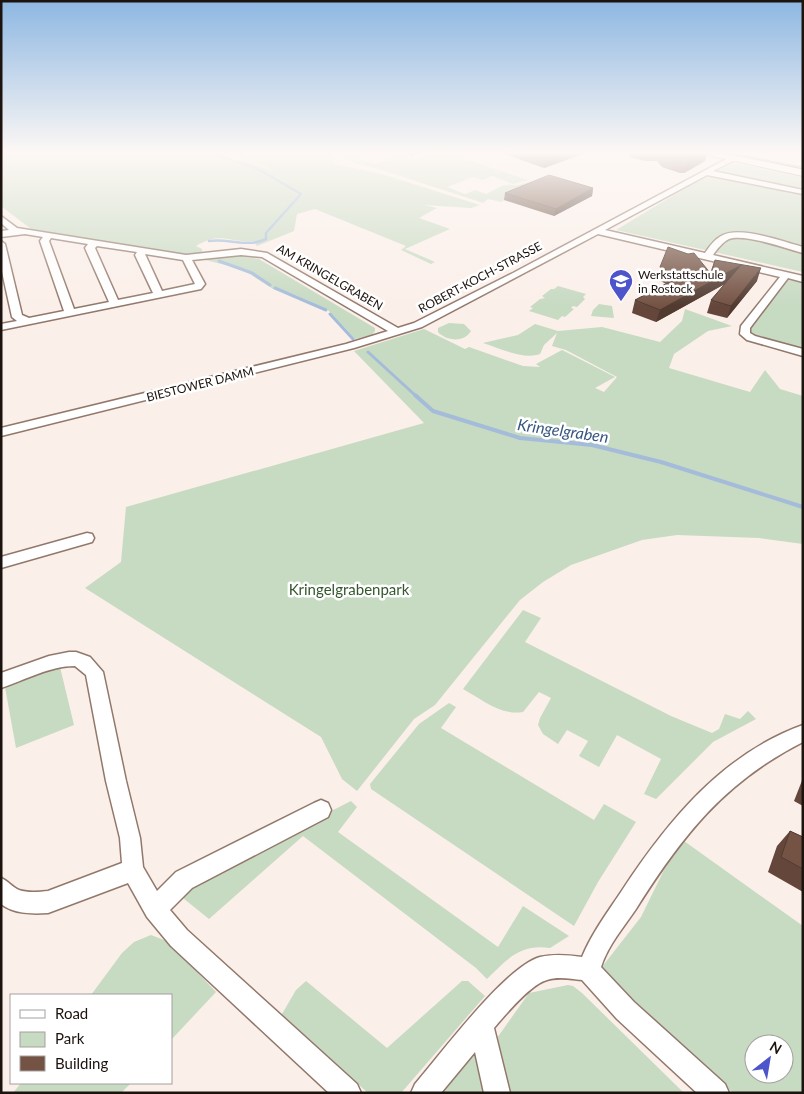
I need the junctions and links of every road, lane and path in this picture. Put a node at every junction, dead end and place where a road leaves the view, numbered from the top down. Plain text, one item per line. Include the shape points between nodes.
1 (646, 204) edge
2 (1, 218) edge
3 (15, 231) junction
4 (596, 231) junction
5 (1, 234) edge
6 (49, 235) junction
7 (94, 243) junction
8 (1, 244) edge
9 (803, 250) edge
10 (142, 251) junction
11 (707, 257) junction
12 (186, 258) junction
13 (786, 275) junction
14 (803, 278) edge
15 (159, 295) junction
16 (115, 304) junction
17 (70, 313) junction
18 (29, 322) junction
19 (1, 328) edge
20 (397, 332) junction
21 (803, 353) edge
22 (1, 432) edge
23 (87, 538) dead end
24 (1, 563) edge
25 (1, 681) edge
26 (803, 733) edge
27 (321, 810) dead end
28 (133, 870) junction
29 (1, 889) edge
30 (155, 909) junction
31 (589, 969) junction
32 (481, 1025) junction
33 (348, 1093) edge
34 (424, 1093) edge
35 (497, 1093) edge
36 (716, 1093) edge

1 - 4 street, ROBERT-KOCH-STRASSE
2 - 3 street
3 - 5 street, AM KRINGELGRABEN
3 - 6 street, AM KRINGELGRABEN
4 - 11 street
4 - 20 street, ROBERT-KOCH-STRASSE via 438,316
6 - 7 street, AM KRINGELGRABEN
6 - 17 street via 44,241
7 - 10 street, AM KRINGELGRABEN
7 - 16 street via 90,248
8 - 18 street via 17,316
9 - 11 street via 732,235 726,236
10 - 12 street, AM KRINGELGRABEN
10 - 15 street via 140,255
11 - 13 street
12 - 15 street via 200,284
12 - 20 street, AM KRINGELGRABEN via 241,252 264,255
13 - 14 street
13 - 21 street via 745,328 746,334
15 - 16 street
16 - 17 street
17 - 18 street
18 - 19 street
20 - 22 street, BIESTOWER DAMM
23 - 24 street
25 - 28 street via 64,660 76,659 87,663 94,672 130,838
26 - 31 street via 743,766 683,822 593,952
27 - 30 street via 184,880
28 - 29 street via 48,902 14,900
28 - 30 street
30 - 33 street via 178,938
31 - 32 street via 560,966 540,969 505,996
31 - 36 street via 593,979
32 - 34 street
32 - 35 street

